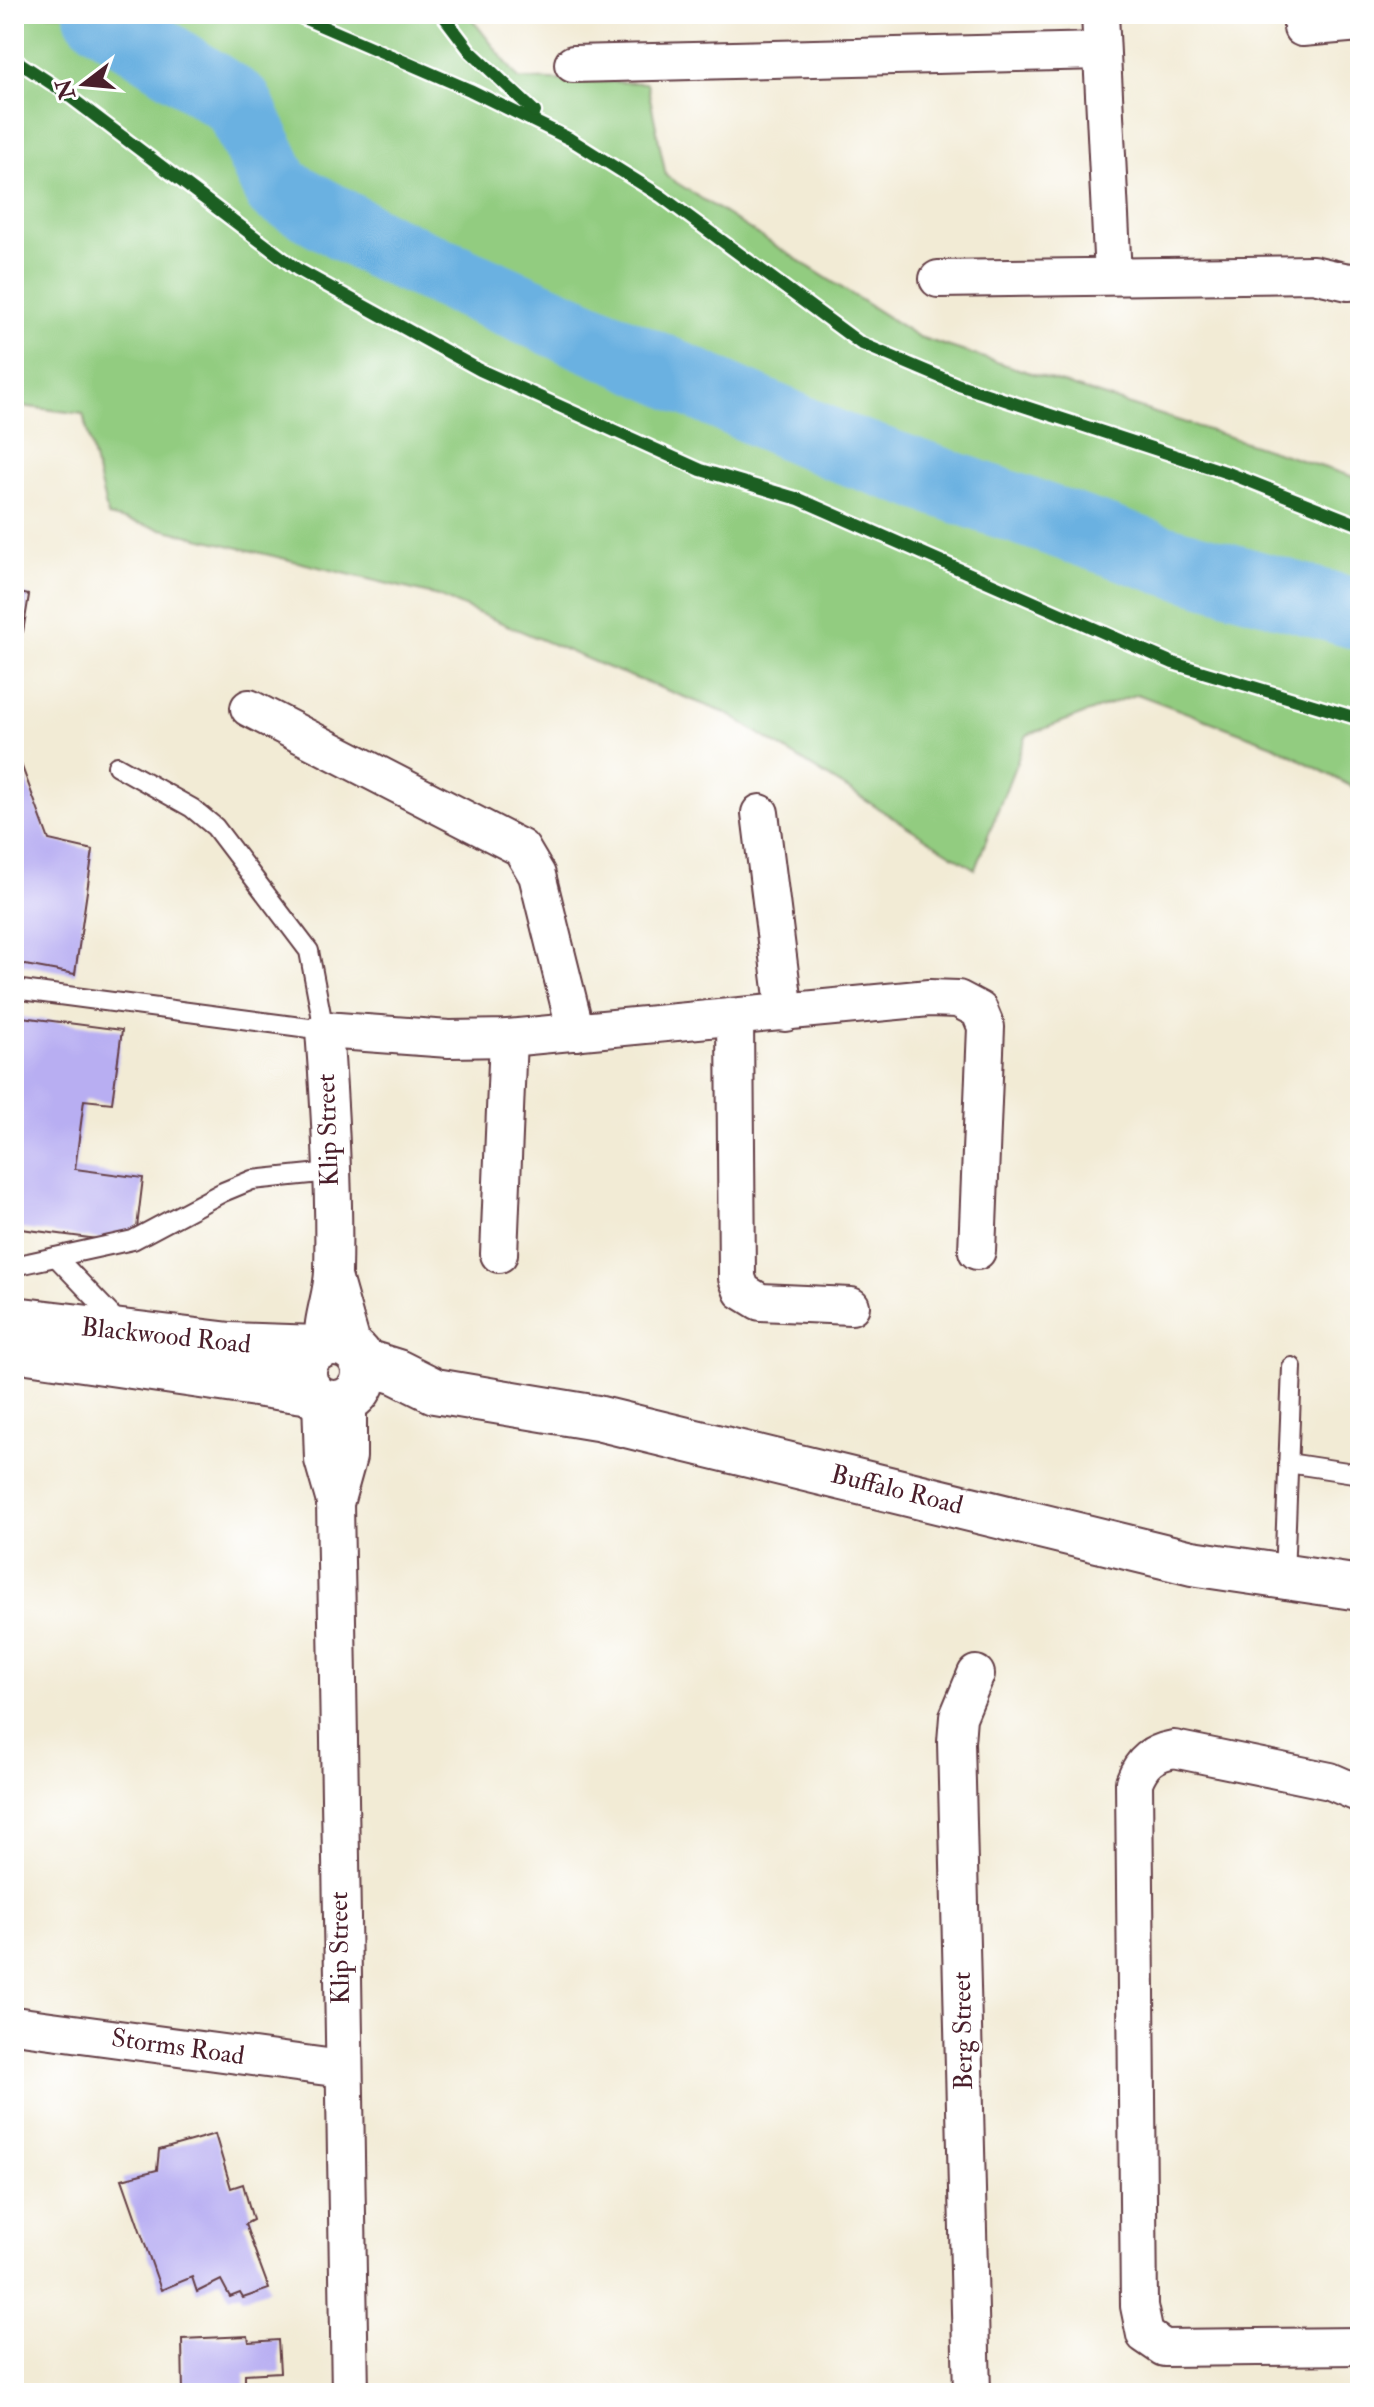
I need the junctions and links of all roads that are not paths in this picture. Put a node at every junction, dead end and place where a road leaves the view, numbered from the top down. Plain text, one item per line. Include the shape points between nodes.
1 (1100, 14) edge
2 (1360, 23) edge
3 (1302, 28) dead end
4 (1101, 51) junction
5 (573, 64) dead end
6 (1113, 276) junction
7 (938, 279) dead end
8 (1360, 281) edge
9 (249, 708) dead end
10 (117, 766) dead end
11 (760, 813) dead end
12 (14, 989) edge
13 (785, 1013) junction
14 (735, 1017) junction
15 (324, 1030) junction
16 (576, 1032) junction
17 (508, 1038) junction
18 (331, 1172) junction
19 (977, 1251) dead end
20 (499, 1254) dead end
21 (56, 1257) junction
22 (14, 1266) edge
23 (851, 1306) dead end
24 (14, 1319) edge
25 (130, 1333) junction
26 (14, 1349) edge
27 (1292, 1367) dead end
28 (336, 1374) junction
29 (1288, 1463) junction
30 (1360, 1474) edge
31 (1284, 1580) junction
32 (1360, 1588) edge
33 (976, 1674) dead end
34 (1360, 1794) edge
35 (14, 2025) edge
36 (342, 2069) junction
37 (1360, 2346) edge
38 (350, 2393) edge
39 (972, 2393) edge

1 - 4 street
2 - 3 street
4 - 5 street
4 - 6 street
6 - 7 street
6 - 8 street via 1313,274
9 - 16 street via 521,848 537,875
10 - 15 lane via 215,827 309,951
11 - 13 street
12 - 15 lane
13 - 14 street
13 - 19 street via 929,998 958,999 979,1010 986,1027
14 - 16 street
14 - 23 street via 736,1263 742,1291 760,1302
15 - 17 street
15 - 18 street, Klip Street
16 - 17 street
17 - 20 street
18 - 21 lane via 252,1180 133,1240
18 - 28 street, Klip Street via 333,1276 325,1308
21 - 22 lane
21 - 25 lane
24 - 25 street, Blackwood Road
25 - 28 street, Blackwood Road via 230,1345
26 - 28 street, Blackwood Road
27 - 29 lane
28 - 31 street, Buffalo Road via 397,1372 435,1391 597,1418 1192,1563
28 - 36 street, Klip Street via 348,1457 335,1502
29 - 30 lane
29 - 31 lane
31 - 32 street, Buffalo Road
33 - 39 street, Berg Street via 958,1717 956,1742
34 - 37 street via 1330,1781 1174,1749 1145,1761 1134,1782 1139,2306 1145,2335 1164,2348
35 - 36 street, Storms Road
36 - 38 street, Klip Street

